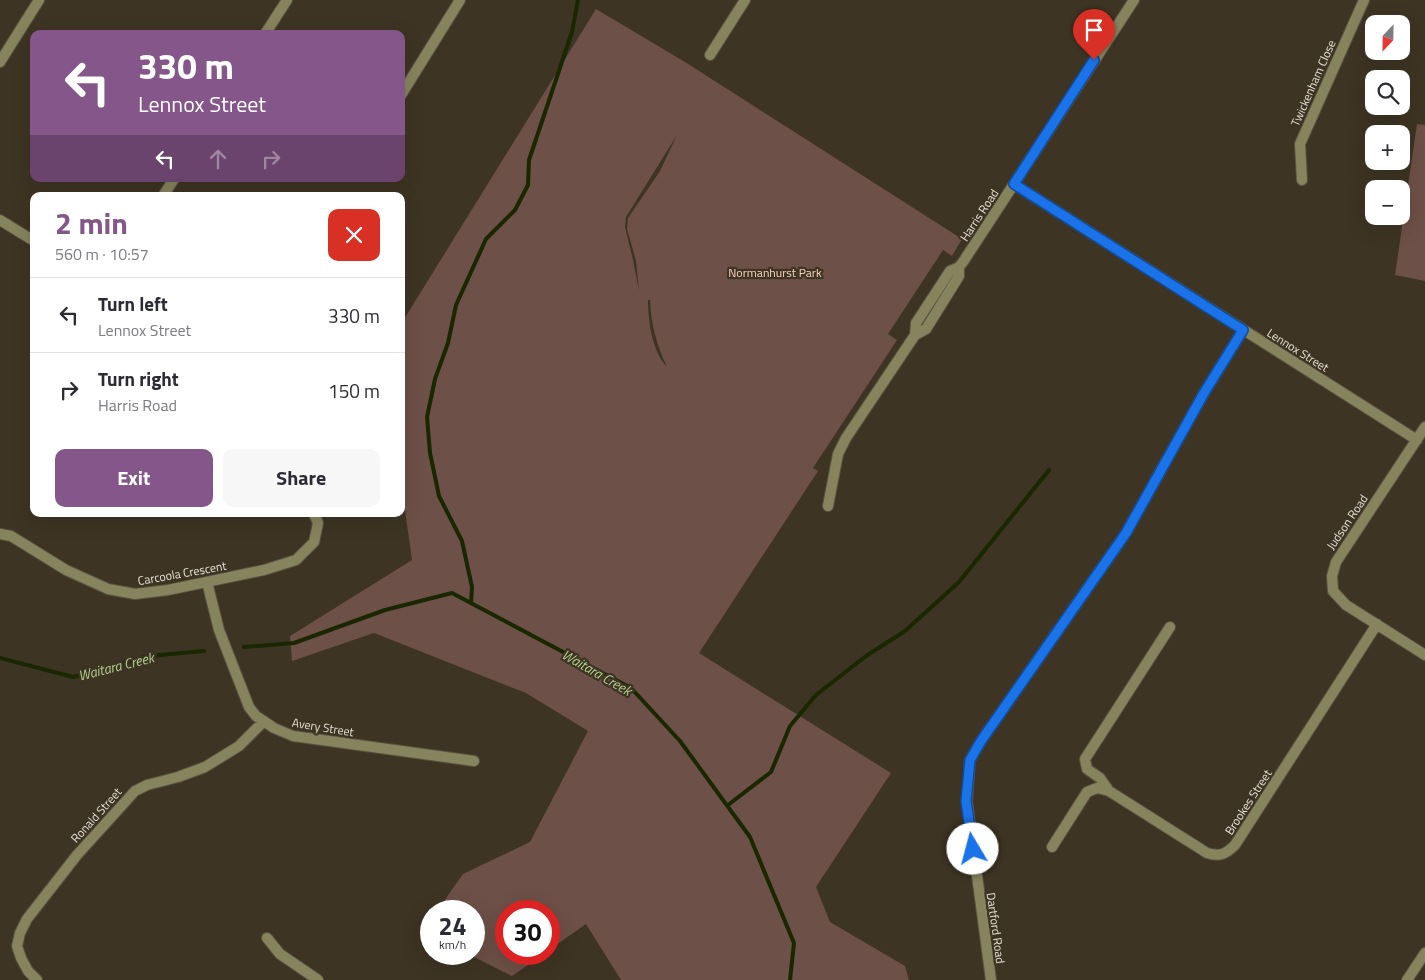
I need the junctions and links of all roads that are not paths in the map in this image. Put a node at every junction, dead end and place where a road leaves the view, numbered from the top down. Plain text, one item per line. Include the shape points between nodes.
1 (39, 0) edge
2 (287, 0) edge
3 (460, 0) edge
4 (745, 0) edge
5 (1134, 0) edge
6 (1364, 0) edge
7 (268, 30) edge
8 (710, 55) dead end
9 (0, 62) edge
10 (405, 89) edge
11 (1302, 180) dead end
12 (1014, 184) junction
13 (0, 220) edge
14 (30, 239) edge
15 (1243, 330) junction
16 (1425, 426) edge
17 (1417, 440) junction
18 (828, 506) dead end
19 (315, 517) edge
20 (0, 534) edge
21 (207, 582) junction
22 (1377, 624) junction
23 (1170, 628) dead end
24 (1425, 655) edge
25 (264, 722) junction
26 (474, 761) dead end
27 (1109, 791) junction
28 (1052, 847) dead end
29 (267, 938) dead end
30 (1425, 953) edge
31 (315, 979) edge
32 (38, 980) edge
33 (991, 980) edge
34 (1408, 980) edge

1 - 9 street
2 - 7 street
3 - 10 street
4 - 8 street
5 - 12 street, Harris Road
6 - 11 street, Twickenham Close via 1300,144
12 - 15 street, Lennox Street
12 - 18 street, Harris Road via 959,267 959,276 926,329 915,335 846,438 838,454
13 - 14 street
15 - 17 street, Lennox Street
15 - 33 street, Dartford Road via 1126,533 970,760 966,801
16 - 17 street, Judson Road
17 - 22 street, Judson Road via 1336,562 1332,576 1333,591 1339,598
19 - 21 street, Carcoola Crescent via 318,523 314,542 296,560
20 - 21 street, Carcoola Crescent via 11,536 66,570 108,589 135,594
21 - 25 street, Avery Street via 219,630 238,681 250,707
22 - 24 street, Judson Road
22 - 27 street, Brookes Street via 1236,845 1227,853 1218,856 1207,853
23 - 27 street via 1085,759 1087,769 1100,778
25 - 26 street, Avery Street via 294,736
25 - 32 street, Ronald Street via 239,746 205,767 135,791 77,855 27,918 20,933 20,958
27 - 28 street via 1097,788 1087,792
29 - 31 street via 280,954
30 - 34 street

